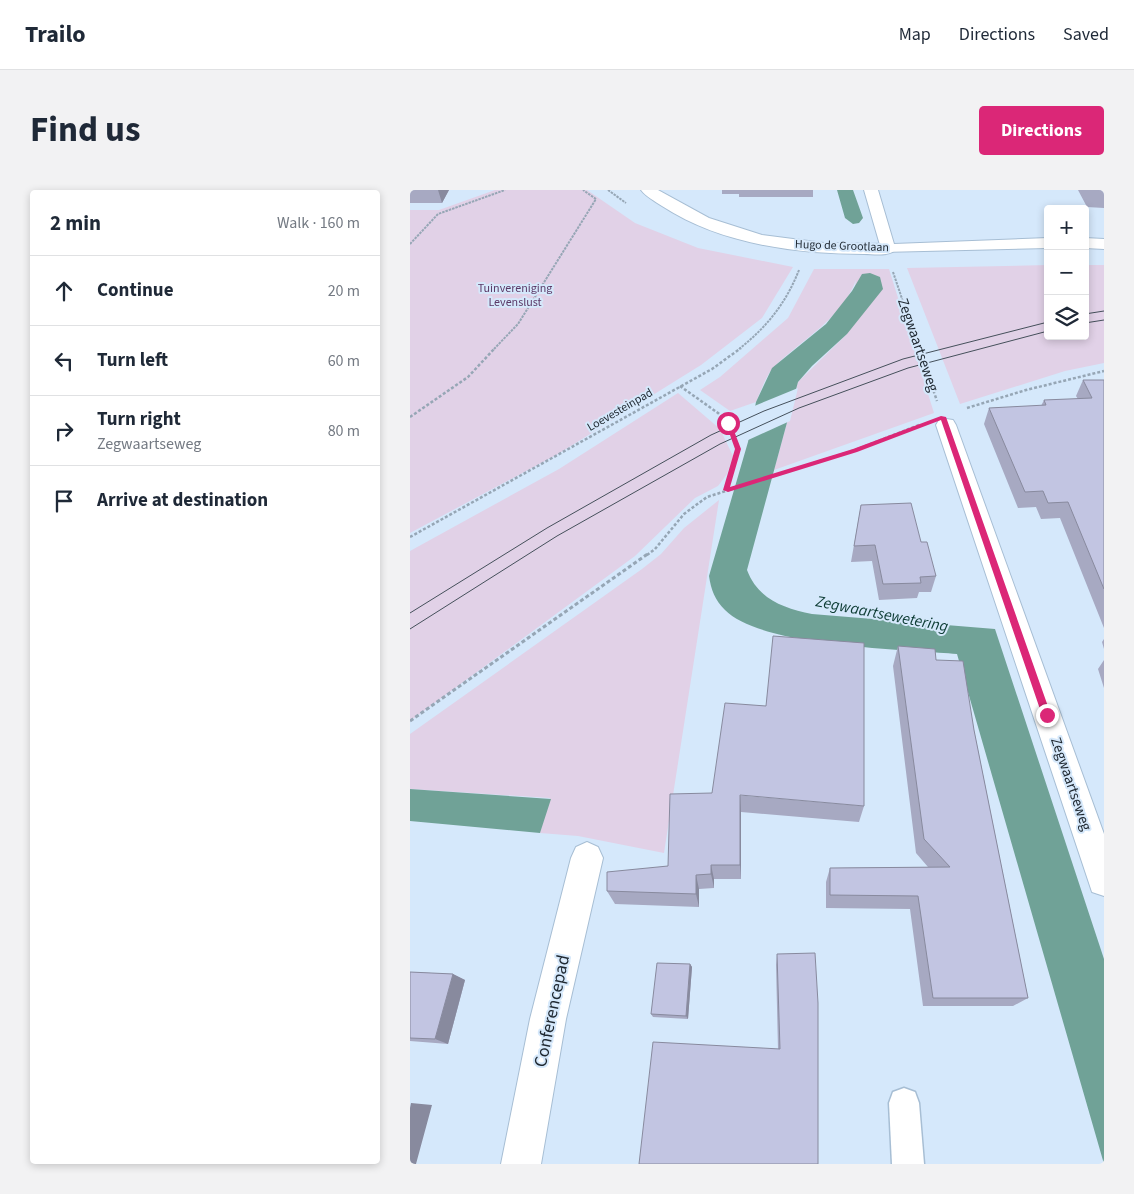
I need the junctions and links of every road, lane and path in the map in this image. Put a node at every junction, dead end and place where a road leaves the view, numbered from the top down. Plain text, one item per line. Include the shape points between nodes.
1 (505, 190) edge
2 (583, 190) edge
3 (648, 190) edge
4 (662, 190) edge
5 (871, 190) edge
6 (1044, 238) edge
7 (1089, 238) edge
8 (1104, 238) edge
9 (1044, 243) edge
10 (410, 244) edge
11 (1089, 244) edge
12 (1104, 244) edge
13 (888, 250) junction
14 (799, 268) dead end
15 (1104, 370) edge
16 (680, 386) junction
17 (410, 417) edge
18 (944, 421) junction
19 (726, 490) junction
20 (410, 537) edge
21 (410, 721) edge
22 (587, 858) dead end
23 (1104, 880) edge
24 (904, 1103) dead end
25 (521, 1164) edge
26 (908, 1164) edge

1 - 10 path via 438,214
2 - 17 path via 596,199 518,324 468,378
3 - 13 street, Hugo de Grootlaan via 689,217 759,239 821,248
4 - 13 street, Hugo de Grootlaan via 708,216 764,231
5 - 13 street
6 - 13 street, Hugo de Grootlaan
7 - 8 street
9 - 13 street, Hugo de Grootlaan
11 - 12 street
13 - 18 path, Zegwaartseweg
14 - 16 path, Loevesteinpad via 794,286 776,317 761,332 712,369
15 - 18 path via 1026,390
16 - 19 path via 728,423 738,449
16 - 20 path, Loevesteinpad
18 - 19 path
18 - 23 street, Zegwaartseweg
19 - 21 path via 693,505 655,549
22 - 25 street, Conferencepad via 548,1019
24 - 26 lane

